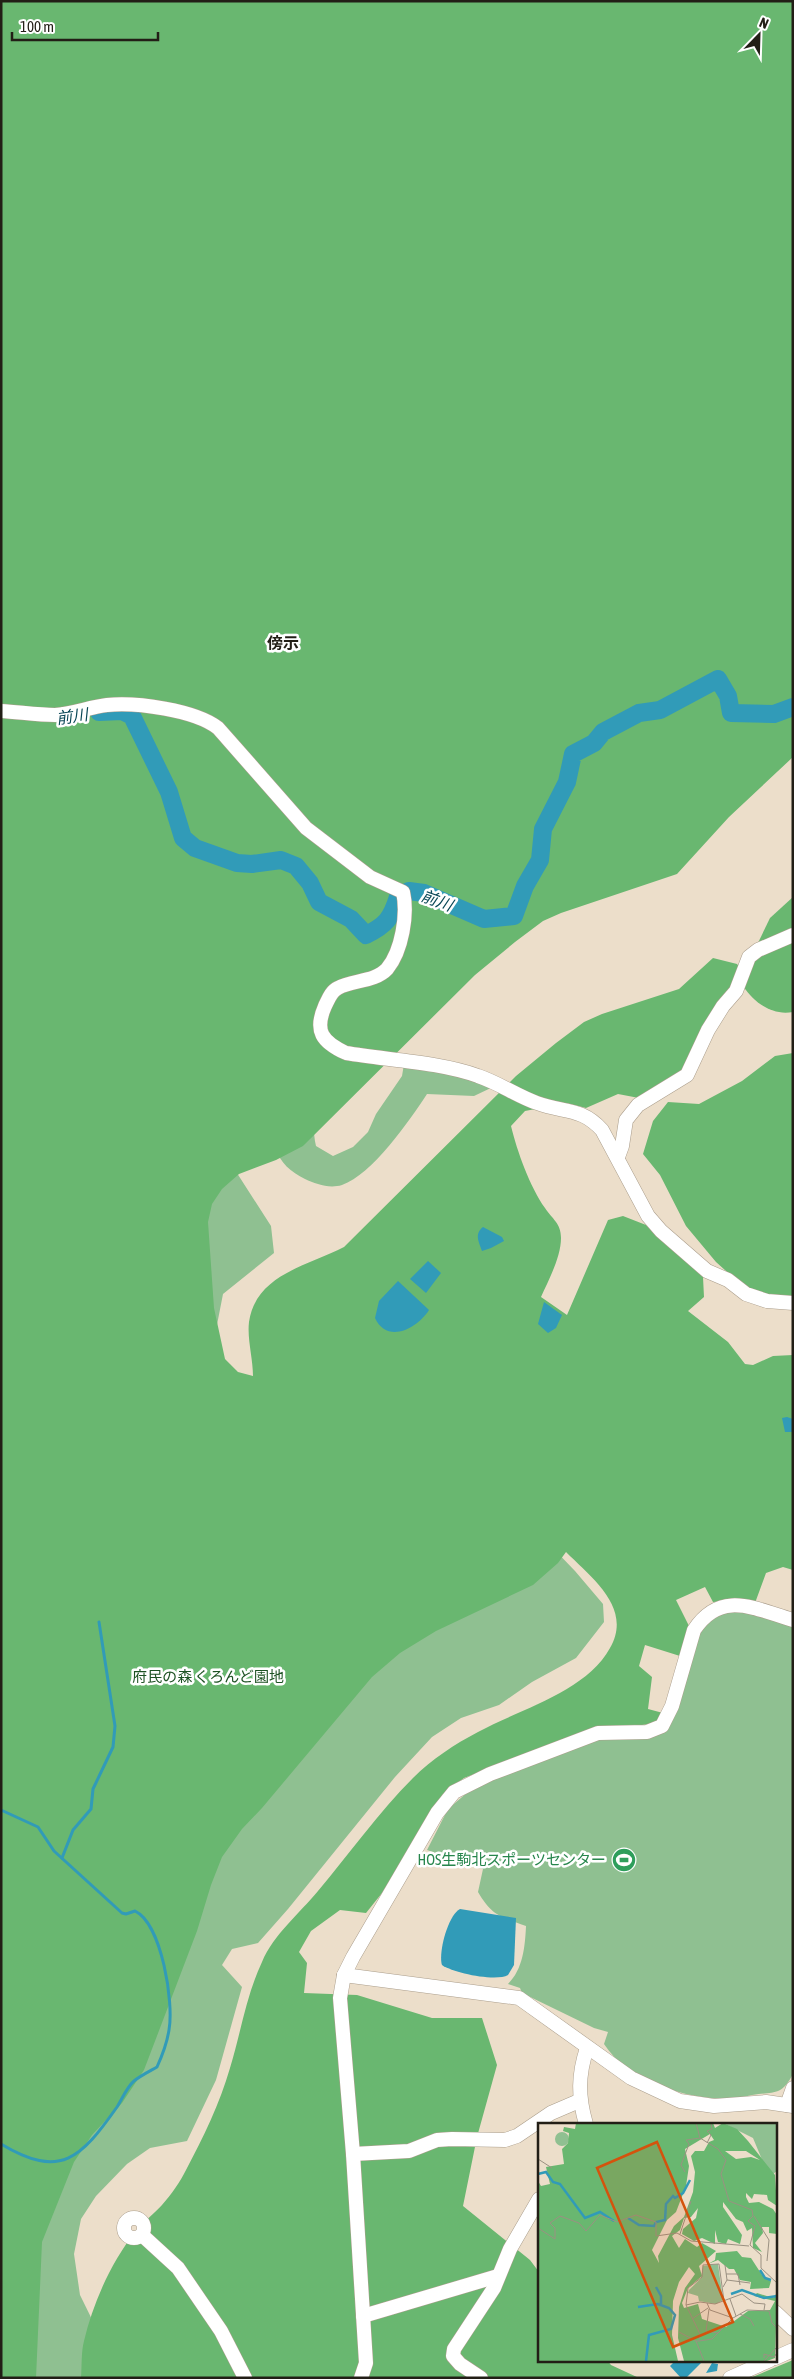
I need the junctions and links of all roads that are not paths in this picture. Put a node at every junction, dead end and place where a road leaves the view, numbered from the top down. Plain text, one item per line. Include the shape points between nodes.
1 (1, 711) edge
2 (793, 935) edge
3 (618, 1157) junction
4 (793, 1303) edge
5 (793, 1620) edge
6 (344, 1974) junction
7 (587, 2048) junction
8 (793, 2088) edge
9 (579, 2101) junction
10 (790, 2106) edge
11 (586, 2123) edge
12 (353, 2154) junction
13 (538, 2201) edge
14 (142, 2235) dead end
15 (498, 2276) junction
16 (776, 2313) edge
17 (363, 2316) junction
18 (793, 2328) edge
19 (793, 2350) edge
20 (776, 2358) edge
21 (766, 2362) edge
22 (245, 2378) edge
23 (361, 2378) edge
24 (481, 2378) edge
25 (730, 2378) edge

1 - 3 street via 56,715 109,705 192,714 208,720 306,828 370,877 404,895 402,929 391,963 382,974 336,988 321,1016 319,1028 323,1037 346,1053 464,1072 537,1103 579,1112 602,1130
2 - 3 street via 749,957 736,991 708,1030 687,1075 638,1106 626,1120
3 - 4 street via 648,1216 700,1266 754,1298
5 - 6 street via 742,1605 713,1610 694,1630 672,1706 662,1726 647,1732 591,1736 490,1774 454,1792 437,1814
6 - 7 street via 519,1998
6 - 12 street via 340,1998
7 - 9 street via 579,2076
7 - 10 street via 631,2078 680,2101 714,2106 766,2102
8 - 10 street
9 - 11 street
9 - 12 street via 505,2140 437,2140 409,2151
12 - 17 street
13 - 15 street via 510,2248
14 - 22 street via 178,2268 221,2330
15 - 17 street
15 - 24 street via 494,2288 454,2349 453,2356 460,2364
16 - 18 street
17 - 23 street via 366,2363
19 - 20 street
21 - 25 street

